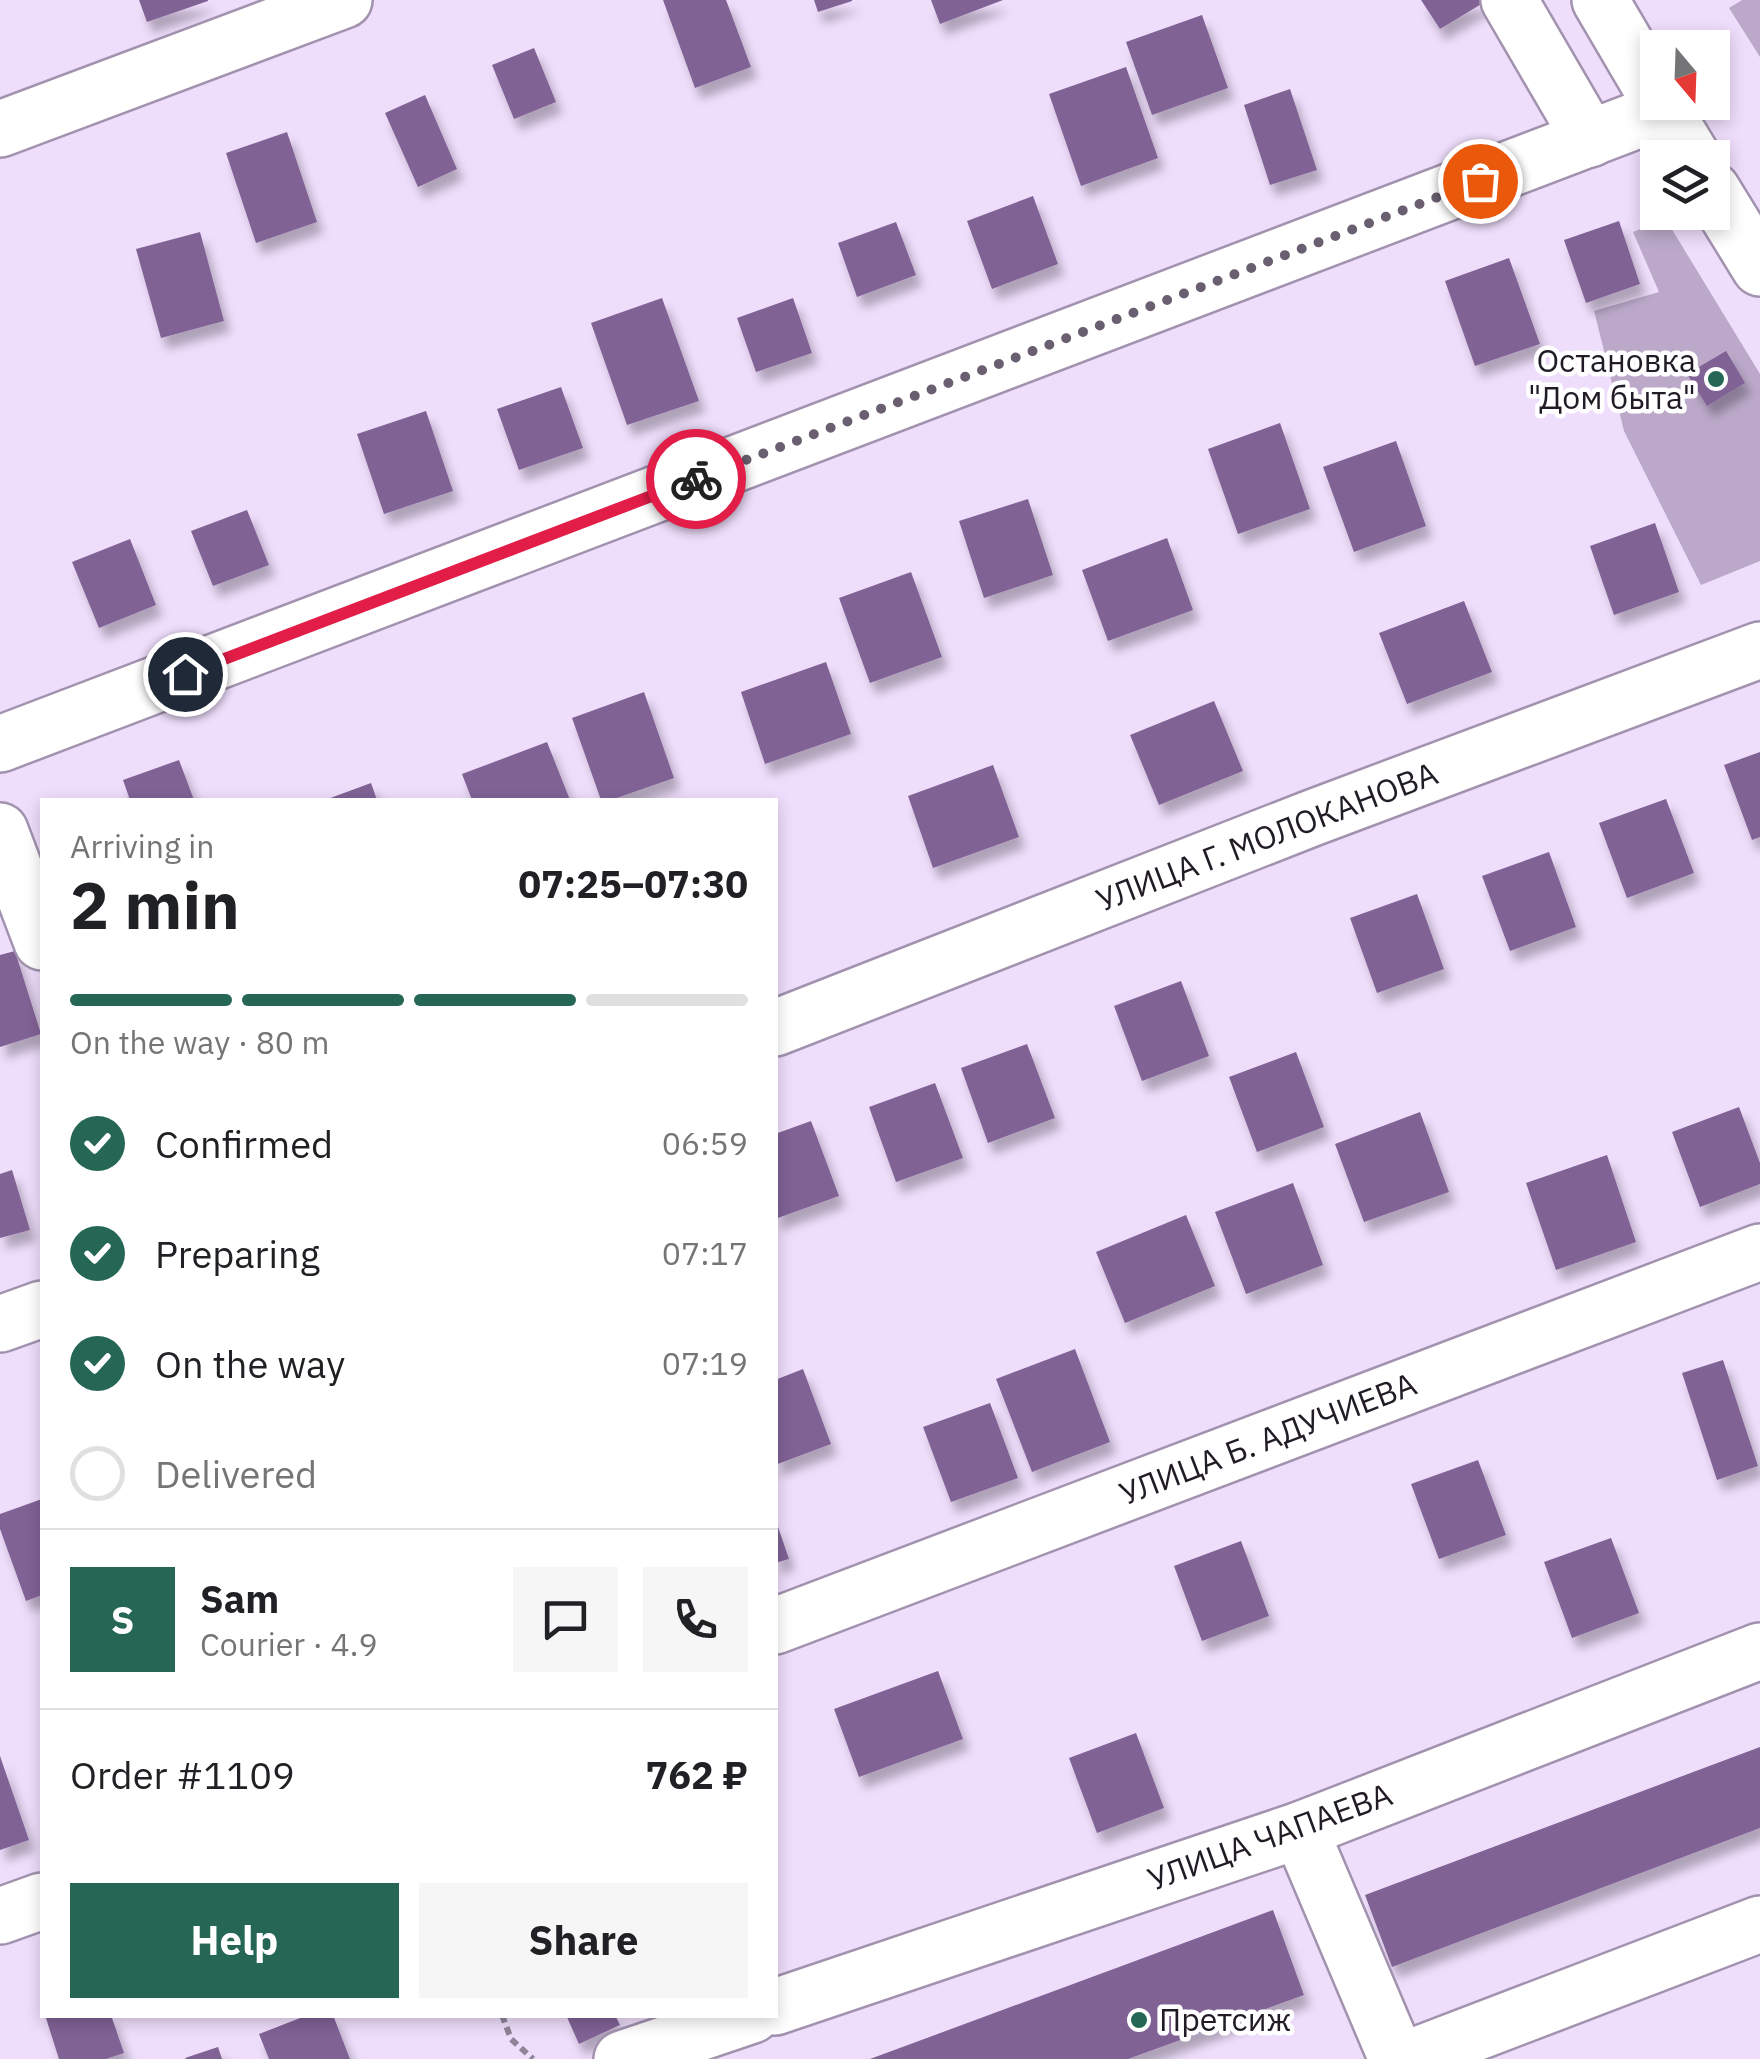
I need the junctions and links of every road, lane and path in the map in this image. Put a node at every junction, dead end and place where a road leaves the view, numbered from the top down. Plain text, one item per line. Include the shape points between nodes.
1 (344, 0) edge
2 (1509, 0) edge
3 (1600, 0) edge
4 (1640, 69) edge
5 (1640, 114) edge
6 (0, 129) edge
7 (1590, 138) junction
8 (1730, 219) edge
9 (1760, 268) edge
10 (1760, 650) edge
11 (0, 744) edge
12 (0, 831) edge
13 (40, 937) edge
14 (778, 1027) edge
15 (1760, 1252) edge
16 (40, 1310) edge
17 (0, 1324) edge
18 (778, 1625) edge
19 (1760, 1651) edge
20 (1300, 1830) junction
21 (40, 1902) edge
22 (0, 1916) edge
23 (1760, 1924) edge
24 (778, 2006) edge
25 (503, 2018) edge
26 (743, 2018) edge
27 (533, 2059) edge
28 (622, 2059) edge
29 (1397, 2059) edge
30 (1408, 2059) edge

1 - 6 street
2 - 7 street
3 - 4 street
5 - 7 street
7 - 11 street
8 - 9 street
10 - 14 street, УЛИЦА Г. МОЛОКАНОВА
12 - 13 street
15 - 18 street, УЛИЦА Б. АДУЧИЕВА
16 - 17 street
19 - 20 street, УЛИЦА ЧАПАЕВА
20 - 24 street, УЛИЦА ЧАПАЕВА
20 - 29 street
21 - 22 street
23 - 30 street
25 - 27 path via 512,2039
26 - 28 street

